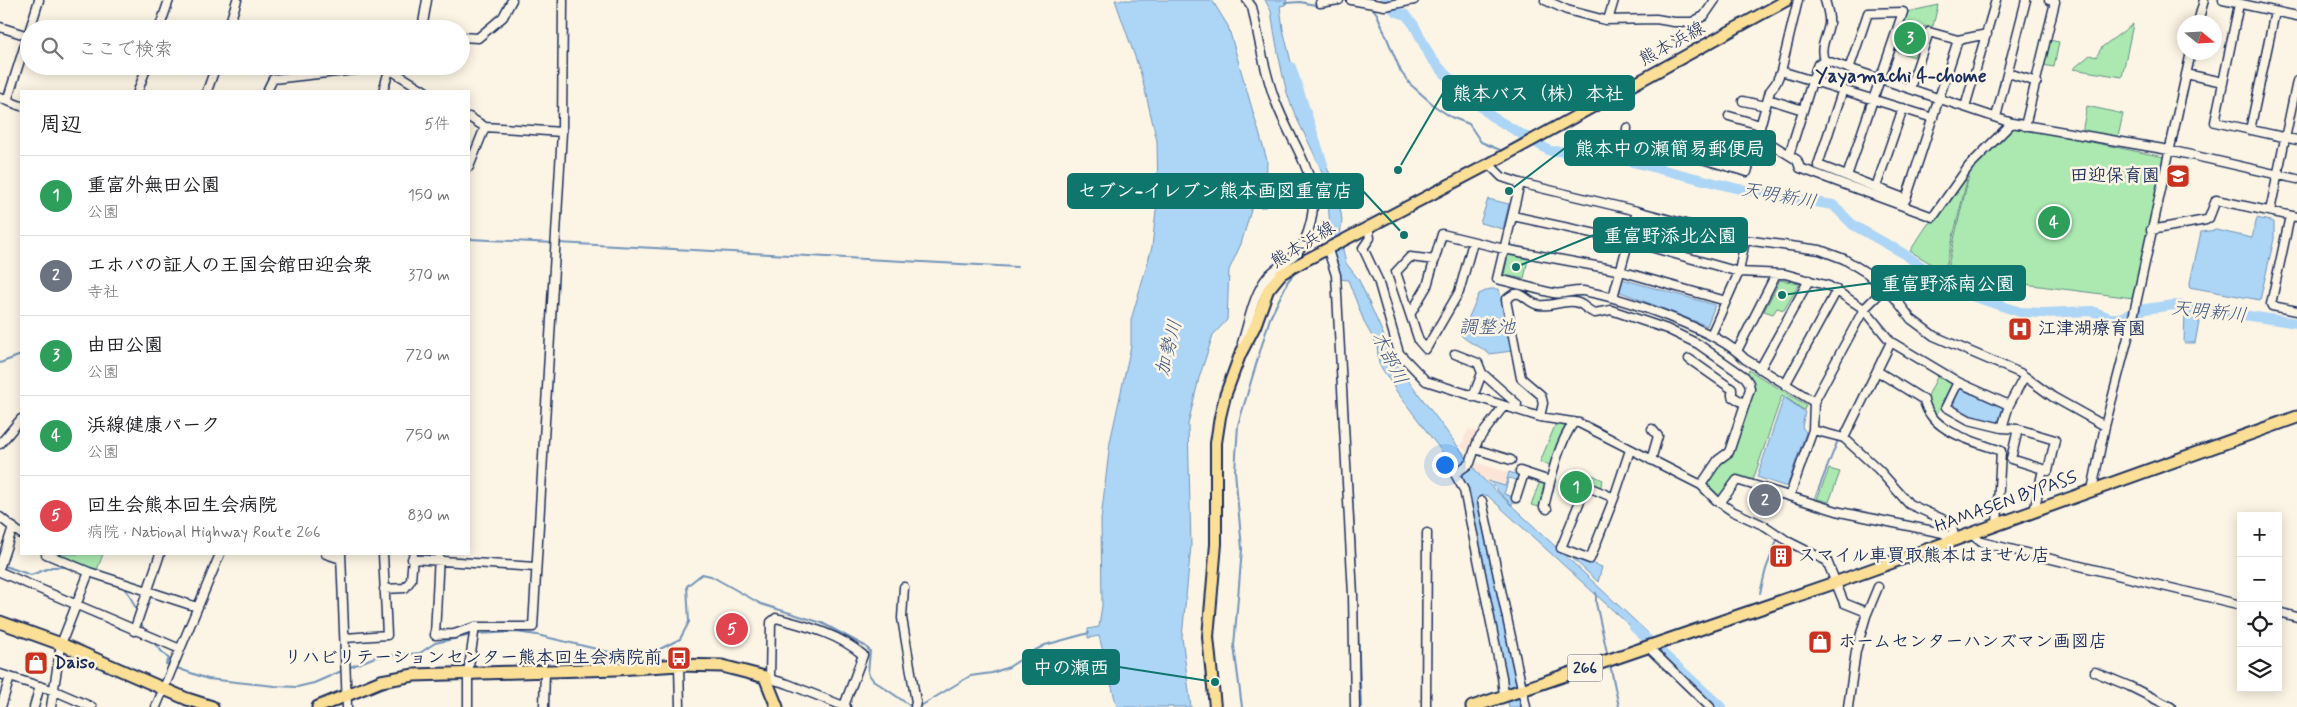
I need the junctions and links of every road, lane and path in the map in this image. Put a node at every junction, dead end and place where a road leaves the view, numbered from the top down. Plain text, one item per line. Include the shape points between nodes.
1 (40, 0) edge
2 (169, 0) edge
3 (237, 0) edge
4 (427, 0) edge
5 (512, 0) edge
6 (563, 0) edge
7 (1247, 0) edge
8 (1339, 0) edge
9 (1351, 0) edge
10 (1414, 0) edge
11 (1545, 0) edge
12 (1614, 0) edge
13 (1715, 0) edge
14 (1787, 0) edge
15 (1798, 0) edge
16 (1825, 0) edge
17 (1996, 0) edge
18 (2026, 0) edge
19 (2049, 0) edge
20 (2204, 0) edge
21 (2223, 0) edge
22 (1320, 3) dead end
23 (2239, 4) junction
24 (2275, 12) junction
25 (2200, 15) edge
26 (2297, 16) edge
27 (33, 20) edge
28 (162, 20) edge
29 (231, 20) edge
30 (424, 20) edge
31 (1608, 20) junction
32 (0, 27) edge
33 (20, 30) edge
34 (1987, 34) junction
35 (470, 38) edge
36 (1958, 40) junction
37 (20, 56) edge
38 (1824, 60) junction
39 (2189, 60) edge
40 (1849, 69) junction
41 (1781, 71) junction
42 (2008, 73) junction
43 (2186, 74) junction
44 (144, 75) edge
45 (213, 75) edge
46 (306, 75) edge
47 (387, 75) edge
48 (400, 75) edge
49 (1881, 79) junction
50 (1812, 80) junction
51 (2297, 81) edge
52 (2037, 82) junction
53 (2223, 82) junction
54 (1910, 88) junction
55 (1843, 89) junction
56 (138, 90) edge
57 (207, 90) edge
58 (268, 90) edge
59 (383, 90) edge
60 (423, 90) edge
61 (4, 99) edge
62 (1874, 99) junction
63 (1940, 99) junction
64 (1743, 101) dead end
65 (1767, 102) junction
66 (20, 106) edge
67 (1903, 108) junction
68 (1965, 108) junction
69 (1803, 110) junction
70 (1729, 116) dead end
71 (1996, 117) junction
72 (470, 118) edge
73 (1933, 118) junction
74 (2012, 123) junction
75 (1760, 125) junction
76 (2025, 126) junction
77 (485, 127) junction
78 (1626, 128) dead end
79 (2250, 130) junction
80 (562, 132) junction
81 (2285, 137) junction
82 (1757, 138) junction
83 (2297, 140) edge
84 (2169, 150) junction
85 (1789, 155) junction
86 (470, 164) edge
87 (1489, 164) junction
88 (2276, 175) junction
89 (1847, 176) junction
90 (2297, 179) edge
91 (1520, 183) junction
92 (1876, 187) junction
93 (1638, 211) junction
94 (2270, 211) junction
95 (1512, 216) junction
96 (2294, 217) edge
97 (1368, 226) junction
98 (2151, 230) junction
99 (1745, 240) junction
100 (1629, 241) junction
101 (1473, 242) junction
102 (1504, 249) junction
103 (1328, 250) junction
104 (1435, 260) junction
105 (1620, 271) junction
106 (1738, 272) junction
107 (1776, 274) junction
108 (1809, 280) junction
109 (1884, 289) junction
110 (1837, 290) junction
111 (1613, 297) junction
112 (1726, 301) junction
113 (1864, 309) junction
114 (2297, 311) edge
115 (1411, 312) junction
116 (1711, 335) junction
117 (1891, 342) junction
118 (1737, 351) junction
119 (1455, 354) dead end
120 (1240, 355) junction
121 (1689, 359) dead end
122 (1760, 369) junction
123 (1877, 372) junction
124 (1482, 373) junction
125 (2024, 376) junction
126 (1958, 382) junction
127 (1785, 385) junction
128 (1473, 397) junction
129 (1814, 402) junction
130 (1745, 404) junction
131 (2009, 405) junction
132 (1503, 406) junction
133 (1516, 410) junction
134 (2297, 416) edge
135 (1540, 417) junction
136 (20, 420) edge
137 (1574, 422) junction
138 (2105, 426) junction
139 (2002, 428) junction
140 (2018, 429) junction
141 (1652, 430) dead end
142 (1813, 430) junction
143 (1844, 438) junction
144 (0, 444) edge
145 (1475, 449) junction
146 (1630, 450) junction
147 (1511, 460) dead end
148 (1651, 460) junction
149 (2043, 469) junction
150 (1550, 481) junction
151 (1701, 486) junction
152 (2092, 490) junction
153 (1790, 495) junction
154 (1516, 498) dead end
155 (1614, 498) junction
156 (1482, 501) dead end
157 (1720, 503) junction
158 (2034, 512) junction
159 (1540, 516) dead end
160 (0, 517) edge
161 (1997, 525) junction
162 (13, 527) junction
163 (20, 533) edge
164 (1427, 533) dead end
165 (1971, 534) junction
166 (1955, 540) junction
167 (160, 555) edge
168 (220, 555) edge
169 (383, 555) edge
170 (55, 556) edge
171 (341, 556) edge
172 (412, 556) edge
173 (438, 557) edge
174 (0, 566) edge
175 (535, 567) junction
176 (0, 572) edge
177 (89, 572) junction
178 (1837, 582) junction
179 (904, 587) dead end
180 (1878, 587) dead end
181 (384, 589) junction
182 (147, 590) junction
183 (2237, 604) edge
184 (76, 606) junction
185 (197, 607) junction
186 (2282, 613) edge
187 (1866, 616) junction
188 (2297, 617) edge
189 (0, 622) edge
190 (475, 627) junction
191 (134, 631) junction
192 (345, 638) junction
193 (60, 644) junction
194 (1648, 646) junction
195 (180, 649) junction
196 (679, 665) junction
197 (545, 671) junction
198 (2095, 672) dead end
199 (468, 673) junction
200 (0, 674) edge
201 (10, 677) junction
202 (768, 678) junction
203 (40, 686) junction
204 (164, 689) junction
205 (1522, 690) junction
206 (55, 691) junction
207 (1505, 695) junction
208 (347, 702) edge
209 (1, 707) edge
210 (34, 707) edge
211 (52, 707) edge
212 (92, 707) edge
213 (156, 707) edge
214 (212, 707) edge
215 (318, 707) edge
216 (468, 707) edge
217 (544, 707) edge
218 (680, 707) edge
219 (777, 707) edge
220 (845, 707) edge
221 (915, 707) edge
222 (1215, 707) edge
223 (1355, 707) edge
224 (1426, 707) edge
225 (1472, 707) edge
226 (1526, 707) edge
227 (1710, 707) edge
228 (1848, 707) edge
229 (2171, 707) edge

1 - 27 street
2 - 28 street
3 - 29 street
4 - 30 street
5 - 35 street via 503,17 478,38
6 - 80 street
7 - 120 street via 1252,7 1274,99 1310,176 1314,196 1313,216 1303,244 1260,289
8 - 22 street
9 - 10 street via 1395,6
11 - 31 street via 1566,10
12 - 31 street
13 - 31 street via 1704,16 1692,22
14 - 87 main road, 熊本浜線
15 - 41 street
16 - 38 street via 1829,17 1822,47
17 - 34 street
18 - 42 street
19 - 52 street via 2055,2
20 - 25 street
21 - 23 street
23 - 24 street
23 - 53 street
24 - 26 street
24 - 79 street
32 - 33 street
34 - 36 street
34 - 68 street
36 - 54 street via 1929,32
36 - 63 street
37 - 61 street
38 - 40 street
38 - 50 street via 1818,64
39 - 43 street
40 - 49 street
40 - 49 street via 1868,13 1903,12
41 - 50 street
41 - 65 street
42 - 52 street
42 - 71 street
43 - 53 street
43 - 84 street
44 - 56 street
45 - 57 street
46 - 58 street via 273,79
47 - 59 street
48 - 60 street
49 - 54 street
49 - 62 street
50 - 55 street
50 - 69 street
51 - 81 street
52 - 76 street
53 - 79 street via 2214,122
54 - 63 street
55 - 62 street
55 - 89 street via 1818,165
61 - 66 street
62 - 67 street
62 - 89 street
63 - 68 street
63 - 73 street
64 - 65 street
65 - 69 street
65 - 75 street
67 - 73 street
67 - 92 street
68 - 71 street
69 - 85 street
70 - 75 street
71 - 74 street
72 - 77 street
73 - 92 street via 1906,199
74 - 76 street
74 - 85 street via 1969,166 1933,217 1800,168 1800,162
75 - 82 street
76 - 84 street
77 - 80 street
77 - 86 street
78 - 82 street via 1626,140 1644,142 1747,172
79 - 81 street
80 - 175 street
81 - 83 street
81 - 88 street
82 - 85 street
84 - 88 street
84 - 98 street
87 - 91 street via 1502,177
87 - 97 main road, 熊本浜線
88 - 90 street
88 - 94 street
89 - 92 street
91 - 93 street
91 - 95 street
93 - 99 street
93 - 100 street
94 - 96 street
94 - 98 street via 2216,200 2210,218 2206,220
95 - 100 street
95 - 102 street
96 - 114 street via 2271,304
97 - 103 main road, 熊本浜線
97 - 128 street via 1370,238 1363,248 1378,280 1399,353 1426,381
98 - 138 street via 2132,322
99 - 106 street
99 - 109 street via 1820,250 1867,273
100 - 105 street
100 - 106 street
101 - 102 street
101 - 104 street via 1442,234
101 - 115 street via 1459,292 1426,349 1419,341
102 - 105 street
102 - 111 street via 1497,279 1555,294 1580,291
103 - 120 main road, 熊本浜線 via 1281,274 1268,290
103 - 223 street via 1336,275
104 - 115 street via 1427,286
104 - 115 street via 1410,257 1396,272
105 - 111 street
105 - 112 street
106 - 107 street
106 - 112 street
107 - 108 street
107 - 118 street
108 - 110 street
108 - 122 street
109 - 113 street
109 - 125 street via 1911,319 1934,336
110 - 113 street
110 - 127 street
111 - 116 street
112 - 116 street
113 - 117 street
113 - 129 street
116 - 118 street
117 - 123 street
117 - 126 street
118 - 122 street
119 - 124 street via 1478,363
120 - 222 main road, 熊本浜線 via 1225,396 1216,443 1216,544 1208,636
121 - 130 street via 1732,389 1732,396
122 - 127 street
123 - 143 street
123 - 161 street via 1924,400 1926,410 1949,432 2001,451
124 - 128 street
124 - 133 street via 1517,404
125 - 131 street
125 - 138 street via 2053,397
126 - 131 street
126 - 139 street via 1946,407 1969,420
127 - 129 street
128 - 132 street
129 - 142 street
130 - 135 street via 1750,389 1745,377 1698,344 1667,329 1611,310 1595,314 1573,301 1539,305 1519,293 1506,300 1521,378 1541,396
130 - 151 street via 1729,452 1718,460
131 - 139 street
132 - 133 street
132 - 145 street
133 - 135 street
134 - 152 highway, HAMASEN BYPASS / 266
135 - 137 street
136 - 144 street
137 - 146 street
137 - 150 street via 1556,457
138 - 152 street
139 - 140 street
140 - 149 street via 2011,459
140 - 149 street via 2056,440 2048,471
141 - 148 street via 1658,436
142 - 143 street
142 - 153 street
143 - 166 street via 1909,504 1951,523
145 - 147 street
145 - 207 street via 1470,462 1455,474 1464,490
146 - 148 street
146 - 155 street
148 - 151 street
149 - 158 street
150 - 154 street via 1522,472
150 - 159 street via 1546,508
151 - 157 street
152 - 158 highway, HAMASEN BYPASS / 266
153 - 157 street via 1737,480
153 - 166 street via 1840,512 1943,533
155 - 155 street via 1590,559 1561,548 1586,486
156 - 205 street
157 - 178 street via 1827,561
158 - 161 highway, HAMASEN BYPASS / 266
160 - 162 street
161 - 165 highway, HAMASEN BYPASS / 266
162 - 163 street
162 - 174 street
164 - 224 street
165 - 166 highway, HAMASEN BYPASS / 266
165 - 183 street via 1981,542
166 - 178 highway, HAMASEN BYPASS / 266
167 - 182 street
168 - 185 street
169 - 181 street
170 - 177 street
171 - 192 street
172 - 173 street
172 - 181 street via 411,580 405,588
173 - 175 street
173 - 190 street via 435,635 454,634
175 - 190 street via 532,627
176 - 184 street
177 - 182 street
177 - 184 street
178 - 187 street via 1844,603 1864,611
178 - 194 highway, HAMASEN BYPASS / 266
179 - 221 street via 902,618
180 - 187 street
181 - 192 street via 387,635
182 - 185 street
182 - 191 street
184 - 191 street
184 - 193 street
185 - 195 street
186 - 188 street
187 - 228 street via 1856,651
189 - 193 highway
190 - 199 street
191 - 195 street
192 - 208 street
193 - 204 highway
193 - 206 street
194 - 205 highway, HAMASEN BYPASS / 266
194 - 227 street
195 - 204 street
196 - 197 highway
196 - 202 highway via 722,666
196 - 218 street
197 - 199 highway
197 - 217 street
198 - 229 street
199 - 208 highway via 401,676 381,681
199 - 216 street
200 - 201 street
201 - 203 street
201 - 209 street
202 - 219 highway
202 - 220 street
202 - 220 street via 771,622 776,618 817,628 863,655
203 - 206 street
203 - 210 street
204 - 213 street
204 - 214 highway
205 - 207 highway, HAMASEN BYPASS / 266
205 - 226 street
206 - 211 street
206 - 212 street
207 - 225 highway, HAMASEN BYPASS / 266
208 - 215 highway

